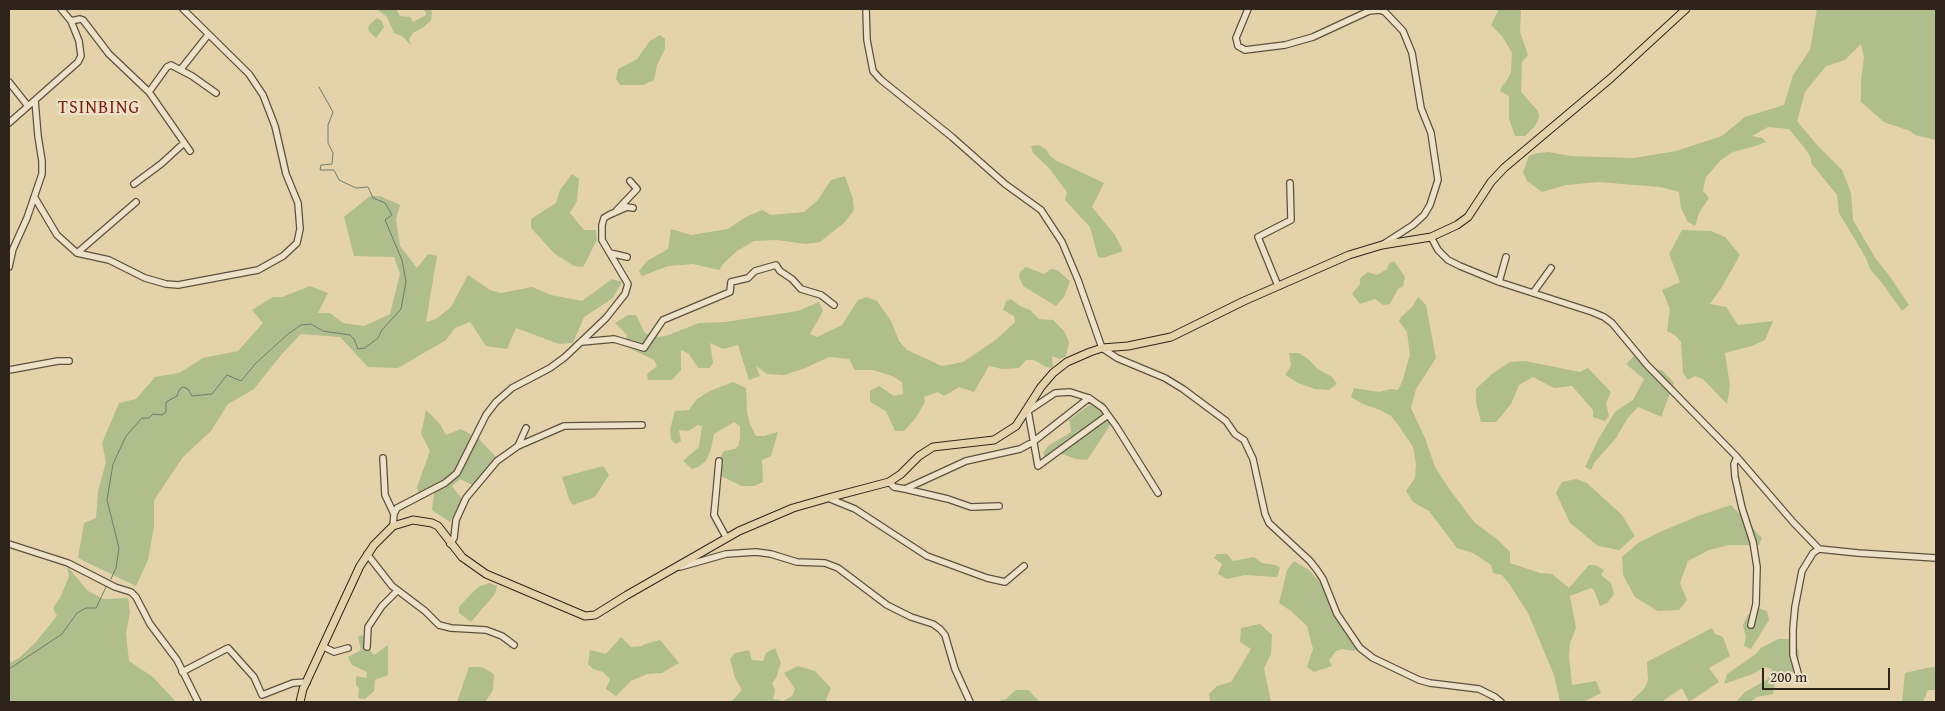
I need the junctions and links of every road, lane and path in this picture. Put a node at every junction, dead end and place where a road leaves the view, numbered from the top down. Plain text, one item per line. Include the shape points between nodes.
1 (61, 9) edge
2 (183, 9) edge
3 (866, 9) edge
4 (1248, 9) edge
5 (1380, 9) edge
6 (1686, 9) edge
7 (71, 21) junction
8 (208, 35) junction
9 (181, 69) junction
10 (9, 82) edge
11 (148, 92) junction
12 (216, 93) dead end
13 (35, 100) junction
14 (28, 106) junction
15 (9, 123) edge
16 (184, 143) junction
17 (190, 151) dead end
18 (630, 181) dead end
19 (1290, 183) dead end
20 (134, 184) dead end
21 (35, 198) junction
22 (136, 202) dead end
23 (633, 208) dead end
24 (616, 211) junction
25 (1431, 237) junction
26 (1382, 245) junction
27 (77, 253) junction
28 (610, 253) junction
29 (10, 257) edge
30 (1506, 257) dead end
31 (627, 258) dead end
32 (9, 267) edge
33 (1551, 268) dead end
34 (1499, 282) junction
35 (1278, 286) junction
36 (1533, 293) junction
37 (834, 305) dead end
38 (582, 342) junction
39 (1102, 348) junction
40 (69, 361) dead end
41 (9, 370) edge
42 (1090, 398) junction
43 (1028, 411) junction
44 (1108, 415) junction
45 (642, 426) dead end
46 (526, 428) dead end
47 (1034, 442) junction
48 (518, 446) junction
49 (1737, 457) junction
50 (383, 458) dead end
51 (719, 461) dead end
52 (889, 482) junction
53 (905, 489) junction
54 (1158, 493) dead end
55 (828, 498) junction
56 (999, 506) dead end
57 (394, 514) junction
58 (392, 526) junction
59 (726, 537) junction
60 (9, 544) edge
61 (450, 544) junction
62 (1818, 548) junction
63 (367, 554) junction
64 (1936, 558) edge
65 (1024, 566) dead end
66 (676, 568) junction
67 (397, 590) junction
68 (1751, 625) dead end
69 (514, 645) dead end
70 (324, 646) junction
71 (367, 647) dead end
72 (348, 648) dead end
73 (182, 672) junction
74 (1798, 673) dead end
75 (306, 682) junction
76 (198, 702) edge
77 (300, 702) edge
78 (970, 702) edge
79 (1501, 702) edge

1 - 7 street
2 - 8 street
3 - 39 street via 873,71 1005,184 1041,210 1062,242
4 - 5 street via 1236,38 1238,46 1244,50 1285,45 1313,37 1369,10
5 - 26 street via 1403,31 1412,54 1421,108 1431,133 1438,180 1424,215
6 - 25 main road via 1611,78 1504,168 1468,217
7 - 11 street via 83,20 109,54
7 - 13 street via 80,41 81,56
8 - 9 street
8 - 27 street via 249,74 266,101 284,169 298,203 300,229 297,243 283,256 258,270 178,285 155,282 120,264
9 - 11 street via 169,66
9 - 12 street
10 - 14 street
11 - 16 street
13 - 14 street
13 - 21 street via 42,161
14 - 15 street
16 - 17 street
16 - 20 street
18 - 24 street via 636,189
19 - 35 street via 1292,220 1258,237
21 - 27 street via 57,235
21 - 29 street
22 - 27 street
23 - 24 street
24 - 28 street via 602,221 602,240
25 - 26 main road
25 - 34 street via 1448,260
26 - 35 main road via 1334,261
28 - 31 street
28 - 38 street via 628,289
29 - 32 street
30 - 34 street
33 - 36 street
34 - 36 street
35 - 39 main road via 1171,337
36 - 49 street via 1604,317 1612,323 1647,365
37 - 38 street via 821,295 801,290 776,264 755,271 748,278 731,282 730,292 663,320 644,348 614,339
38 - 57 street via 550,368 504,395 486,415 451,479 401,504
39 - 43 main road via 1067,362 1053,373
39 - 79 street via 1183,389 1226,421 1244,440 1253,459 1269,523 1317,570 1337,614 1360,648 1372,658 1419,680 1480,689
40 - 41 street
42 - 43 street via 1070,392 1055,393
42 - 44 street
42 - 47 street
43 - 47 street
43 - 52 main road via 1016,426 994,440 941,445 924,451
44 - 47 street via 1038,466
44 - 54 street
45 - 48 street via 564,426
46 - 48 street
47 - 53 street via 1020,449 966,462
48 - 61 street via 497,461 466,498
49 - 62 street
49 - 68 street via 1735,477 1756,567 1756,604
50 - 57 street via 384,495
51 - 59 street via 714,515
52 - 53 street via 894,488
52 - 55 main road
53 - 56 street via 948,498 971,507
55 - 59 main road via 773,516
55 - 65 street via 855,509 927,556 987,578 1005,582
57 - 58 street
58 - 61 main road via 413,520 432,523 438,526
58 - 63 main road
59 - 66 main road
60 - 73 street via 68,563 131,592
61 - 66 main road via 486,574 589,616
62 - 64 street
62 - 74 street via 1802,570 1795,607 1793,655
63 - 67 street
63 - 70 main road
66 - 78 street via 738,552 771,554 797,562 825,563 838,568 887,605 940,629
67 - 69 street via 439,624 486,630
67 - 71 street via 368,627
70 - 72 street via 334,652
70 - 75 main road
73 - 75 street via 228,648 254,677 262,695 293,682
73 - 76 street
75 - 77 main road

